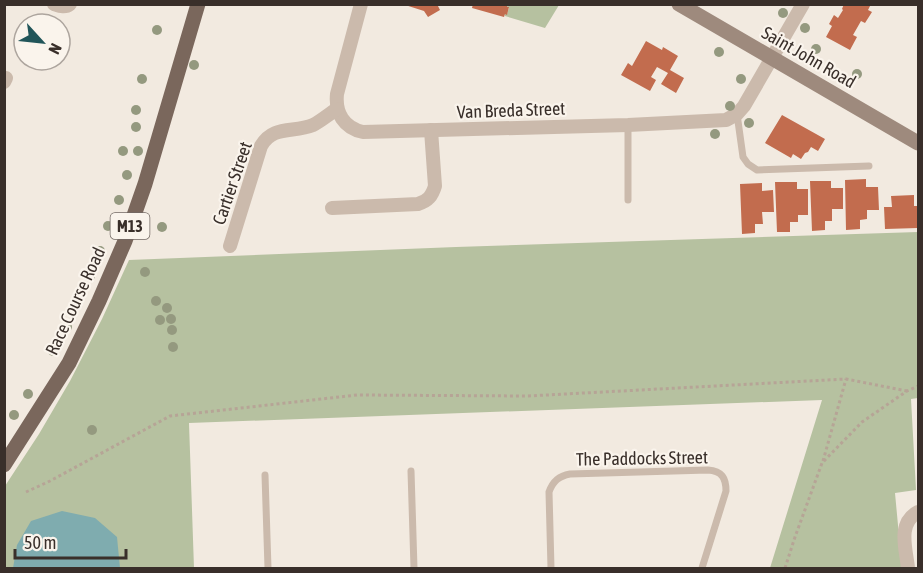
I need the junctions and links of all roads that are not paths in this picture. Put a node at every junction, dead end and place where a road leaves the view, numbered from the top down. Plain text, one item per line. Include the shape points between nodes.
1 (54, 4) edge
2 (70, 4) edge
3 (198, 4) edge
4 (361, 4) edge
5 (679, 4) edge
6 (802, 4) edge
7 (771, 58) junction
8 (337, 109) junction
9 (737, 114) junction
10 (628, 125) junction
11 (431, 130) junction
12 (918, 143) edge
13 (869, 166) dead end
14 (628, 200) dead end
15 (332, 208) dead end
16 (230, 246) dead end
17 (4, 465) edge
18 (411, 471) dead end
19 (265, 475) dead end
20 (918, 512) edge
21 (267, 568) edge
22 (414, 568) edge
23 (551, 568) edge
24 (702, 568) edge
25 (908, 568) edge

1 - 2 street
3 - 17 main road, Race Course Road / M13 via 125,241 69,363
4 - 8 street via 337,94
5 - 7 main road, Saint John Road
6 - 7 street
7 - 9 street
7 - 12 main road, Saint John Road
8 - 11 street, Van Breda Street via 346,124 363,132
8 - 16 street, Cartier Street via 315,124 273,133 265,139
9 - 10 street, Van Breda Street via 719,121
9 - 13 lane via 743,156 757,170
10 - 11 street, Van Breda Street
10 - 14 lane
11 - 15 street via 435,186 429,199 418,204
18 - 22 lane
19 - 21 lane
20 - 25 street via 905,526
23 - 24 lane, The Paddocks Street via 549,492 559,477 713,470 725,479 726,491

